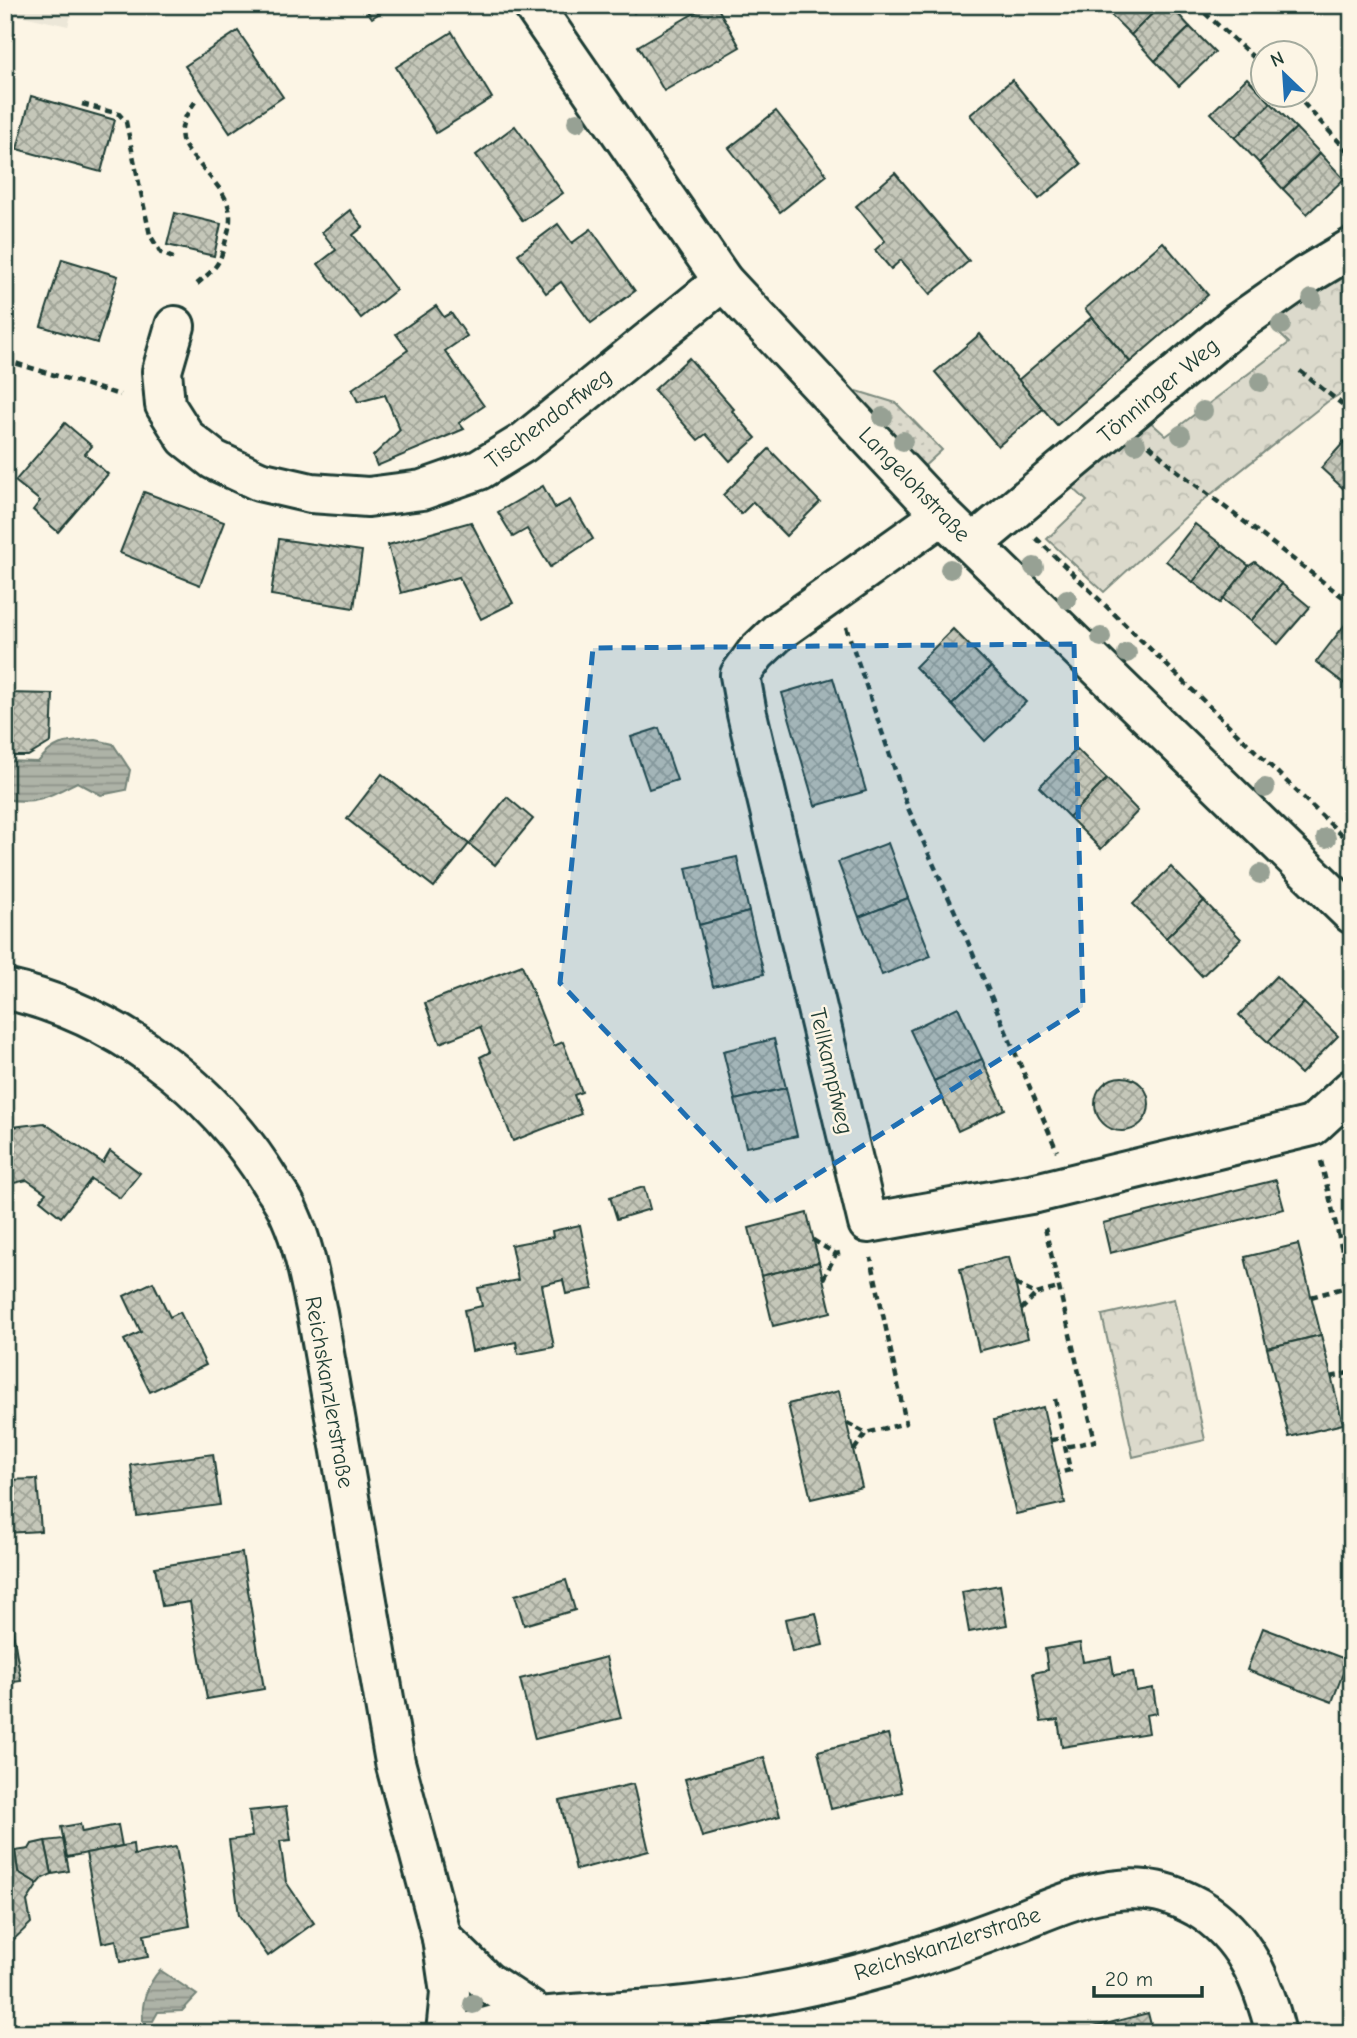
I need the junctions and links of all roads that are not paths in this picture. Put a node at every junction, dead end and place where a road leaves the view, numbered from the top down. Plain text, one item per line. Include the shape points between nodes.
1 (533, 5) edge
2 (1352, 248) edge
3 (723, 281) junction
4 (175, 326) dead end
5 (942, 515) junction
6 (973, 544) junction
7 (1352, 914) edge
8 (5, 989) edge
9 (1352, 1089) edge
10 (442, 1938) junction
11 (539, 2016) junction
12 (446, 2033) edge
13 (468, 2033) edge
14 (1276, 2033) edge

1 - 3 street, Langelohstraße
2 - 6 street, Tönninger Weg via 1239,322
3 - 4 street, Tischendorfweg via 523,443 479,470 422,490 368,497 311,493 259,481 214,460 186,438 165,405 162,371
3 - 5 street, Langelohstraße
5 - 6 street, Langelohstraße
5 - 9 street, Tellkampfweg via 779,631 740,675 868,1223 1054,1189 1312,1126
6 - 7 street, Langelohstraße
8 - 10 street, Reichskanzlerstraße via 66,1009 161,1061 227,1120 290,1213 317,1313 395,1762
10 - 11 street via 486,1981
10 - 12 street, Reichskanzlerstraße via 450,1993
11 - 13 street, Reichskanzlerstraße
11 - 14 street, Reichskanzlerstraße via 732,2000 847,1976 948,1948 1107,1890 1148,1889 1204,1911 1239,1942 1257,1972

